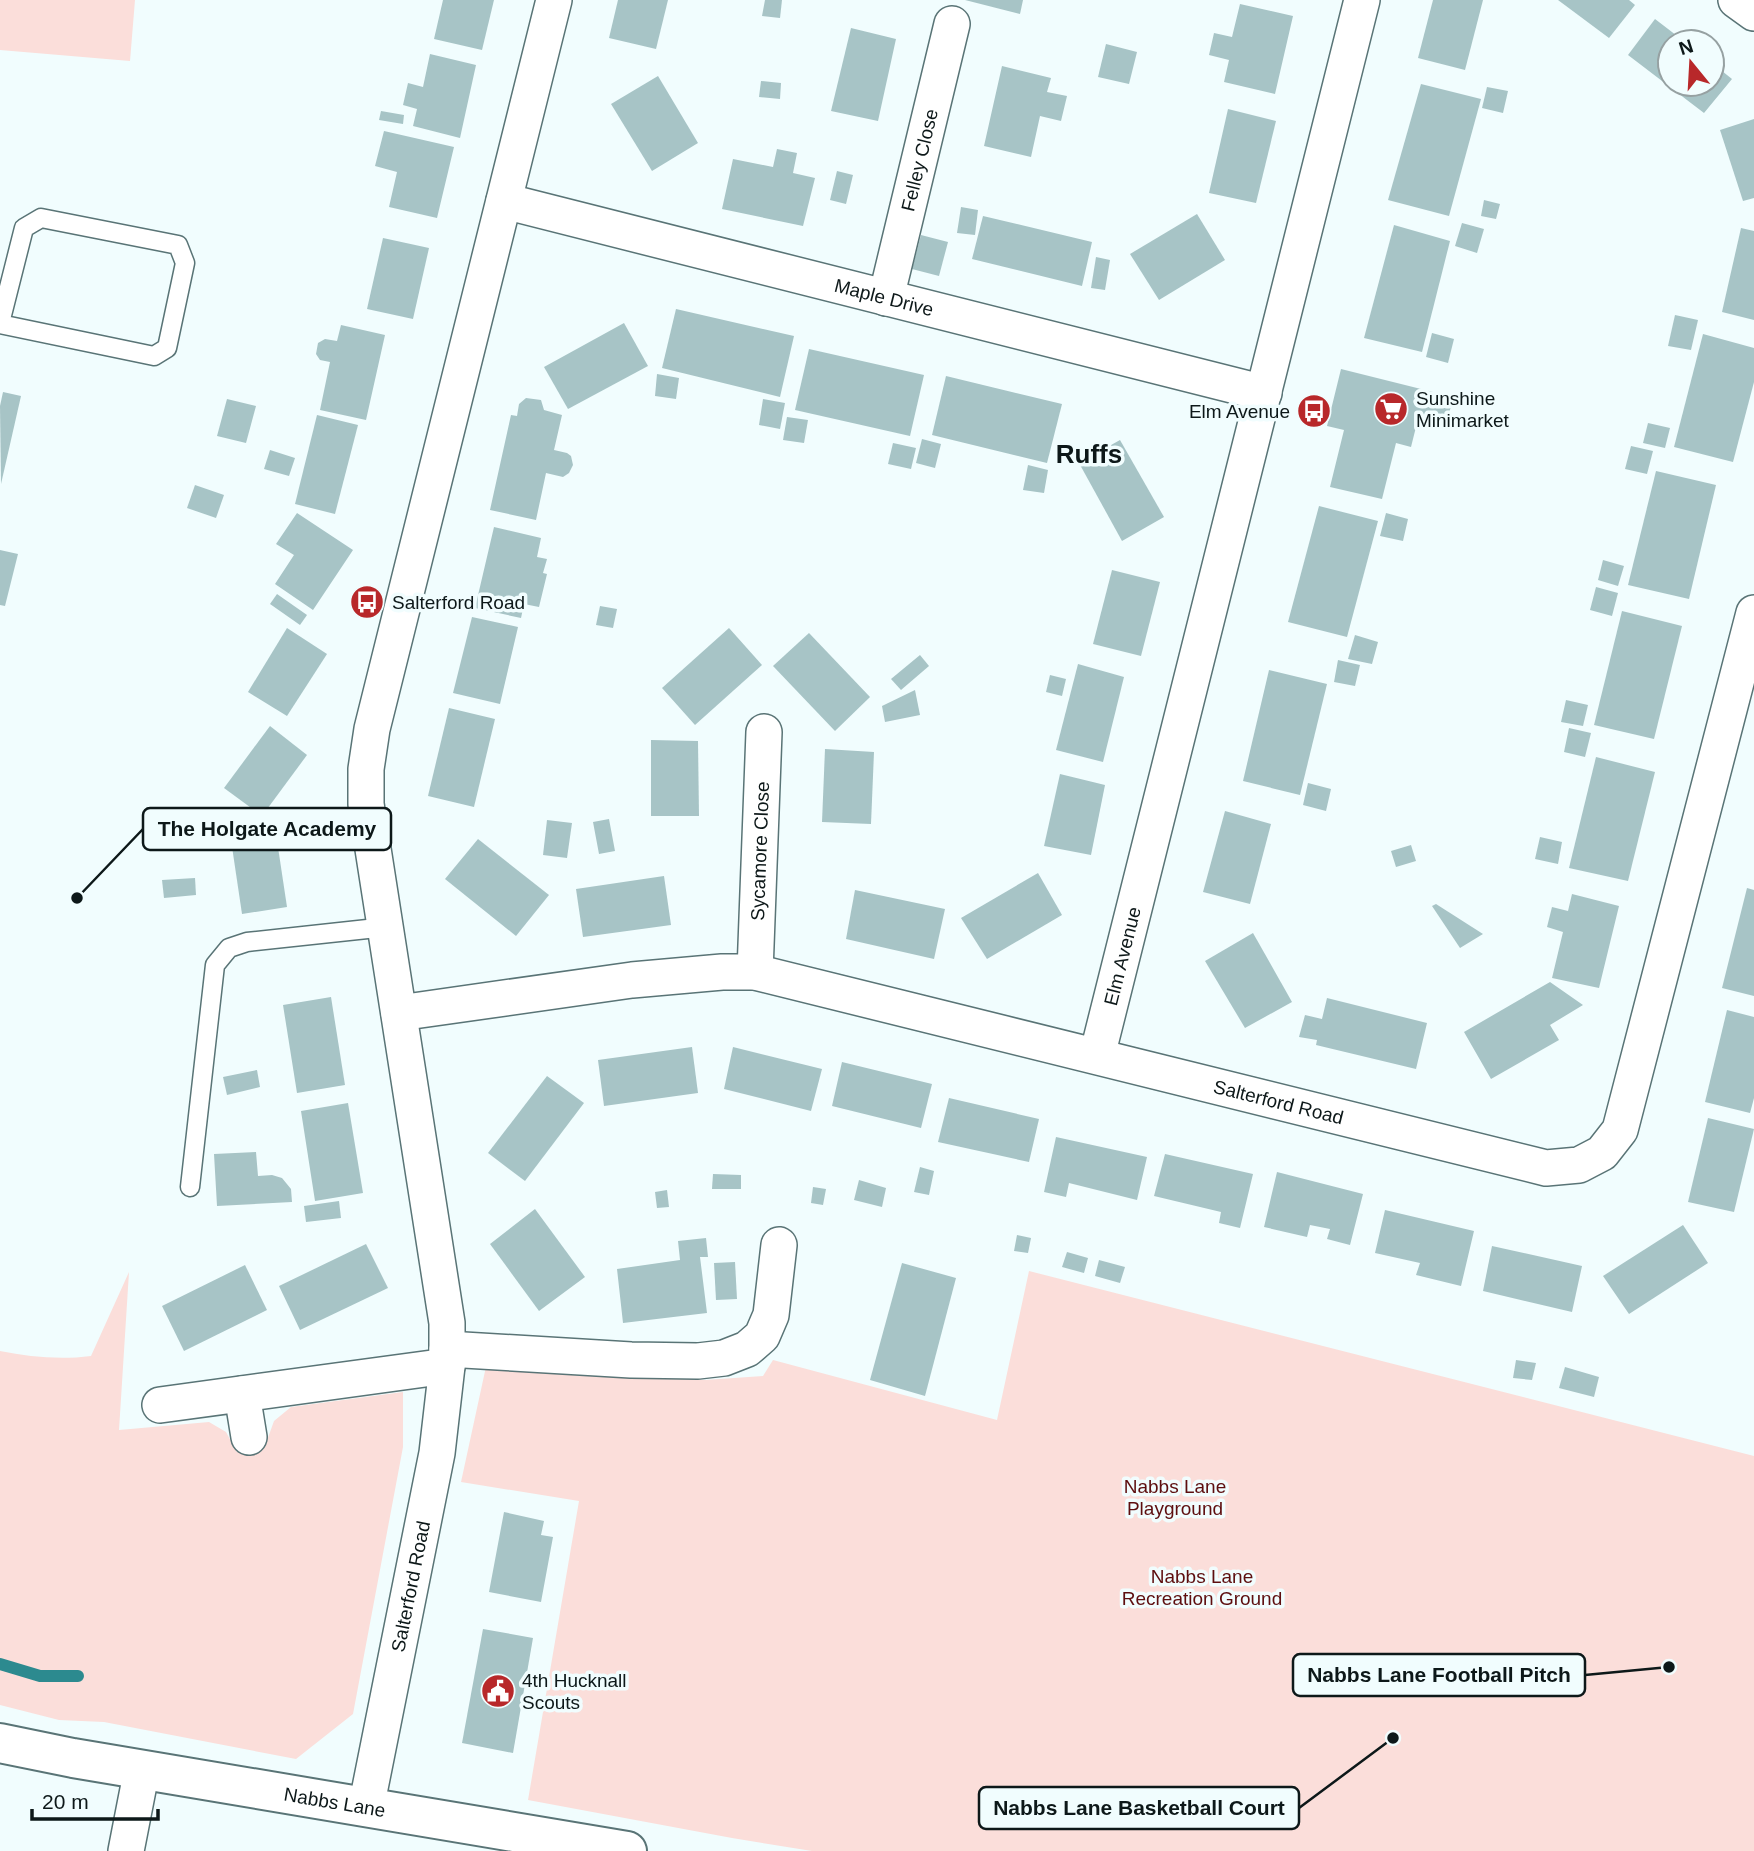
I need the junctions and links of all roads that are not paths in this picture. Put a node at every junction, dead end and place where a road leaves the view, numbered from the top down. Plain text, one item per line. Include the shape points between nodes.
1 (554, 0) edge
2 (1362, 0) edge
3 (1737, 0) edge
4 (1754, 13) edge
5 (952, 24) dead end
6 (504, 201) junction
7 (886, 298) junction
8 (0, 324) edge
9 (1264, 393) junction
10 (1754, 613) edge
11 (764, 732) dead end
12 (386, 927) junction
13 (755, 972) junction
14 (399, 1013) junction
15 (1097, 1056) junction
16 (190, 1187) dead end
17 (779, 1245) dead end
18 (447, 1358) junction
19 (242, 1394) junction
20 (160, 1405) dead end
21 (249, 1437) dead end
22 (0, 1743) edge
23 (142, 1769) junction
24 (366, 1808) junction
25 (568, 1846) edge
26 (126, 1851) edge
27 (627, 1851) edge

1 - 6 street, Salterford Road
2 - 9 street, Elm Avenue
3 - 4 street
5 - 7 street, Felley Close
6 - 7 street, Maple Drive
6 - 12 street, Salterford Road via 372,729 366,804
7 - 9 street, Maple Drive
8 - 8 lane via 154,356 167,348 185,263 178,245 41,218 24,228
9 - 15 street, Elm Avenue
10 - 15 street, Salterford Road via 1620,1130 1602,1153 1579,1165 1546,1168
11 - 13 street, Sycamore Close
12 - 14 street, Salterford Road
12 - 16 lane via 247,942 229,948 215,965
13 - 14 street, Salterford Road via 632,980
13 - 15 street, Salterford Road
14 - 18 street, Salterford Road via 447,1323
17 - 18 street via 771,1315 762,1336 747,1349 724,1358
18 - 19 street
18 - 24 street, Salterford Road via 437,1453
19 - 20 street
19 - 21 street
22 - 23 street, Nabbs Lane
23 - 24 street, Nabbs Lane
23 - 26 street
24 - 25 street, Nabbs Lane
25 - 27 street, Nabbs Lane

